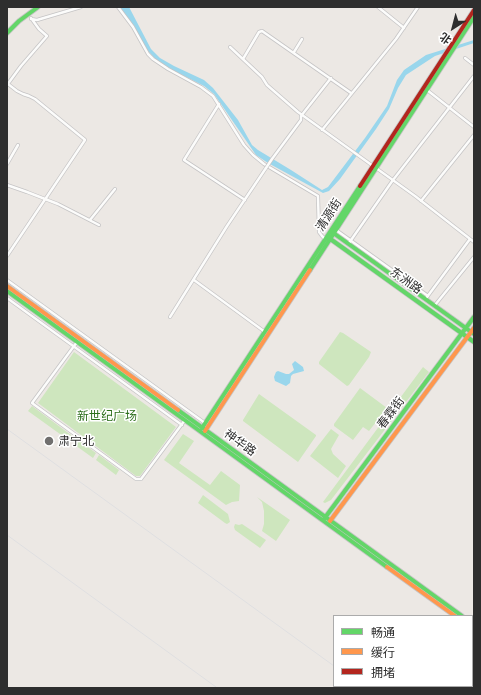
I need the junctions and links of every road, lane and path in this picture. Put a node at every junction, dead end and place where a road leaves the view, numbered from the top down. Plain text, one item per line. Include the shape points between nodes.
1 (38, 7) edge
2 (81, 7) edge
3 (118, 7) edge
4 (378, 7) edge
5 (418, 7) edge
6 (474, 10) edge
7 (29, 16) junction
8 (474, 17) edge
9 (404, 28) junction
10 (7, 33) edge
11 (302, 39) dead end
12 (230, 47) dead end
13 (294, 52) junction
14 (465, 58) dead end
15 (243, 59) junction
16 (474, 65) edge
17 (474, 76) edge
18 (331, 78) junction
19 (7, 85) edge
20 (427, 90) junction
21 (351, 93) junction
22 (219, 104) junction
23 (450, 108) junction
24 (302, 116) junction
25 (474, 127) edge
26 (322, 130) junction
27 (474, 135) edge
28 (18, 145) dead end
29 (7, 164) edge
30 (374, 167) junction
31 (393, 180) junction
32 (7, 186) edge
33 (115, 188) dead end
34 (45, 199) junction
35 (245, 200) junction
36 (422, 201) junction
37 (90, 220) junction
38 (99, 225) dead end
39 (333, 231) junction
40 (327, 238) junction
41 (470, 240) junction
42 (349, 242) junction
43 (474, 242) edge
44 (7, 256) edge
45 (474, 256) edge
46 (7, 280) edge
47 (194, 280) junction
48 (7, 286) edge
49 (7, 291) edge
50 (7, 298) edge
51 (427, 298) junction
52 (434, 305) junction
53 (170, 317) dead end
54 (474, 317) edge
55 (466, 328) junction
56 (473, 331) edge
57 (265, 332) junction
58 (462, 334) junction
59 (467, 337) junction
60 (77, 342) junction
61 (474, 342) edge
62 (74, 346) junction
63 (185, 420) junction
64 (205, 423) junction
65 (182, 425) junction
66 (203, 430) junction
67 (324, 519) junction
68 (329, 522) junction
69 (454, 615) edge
70 (461, 615) edge

1 - 7 main road
2 - 7 street via 37,20
3 - 22 street via 153,59 205,90
4 - 9 street
5 - 9 street
6 - 30 main road, 清源街
7 - 10 main road
7 - 19 street via 47,36
8 - 20 main road, 清源街
9 - 21 street
11 - 13 street
12 - 15 street
13 - 15 street via 260,30
13 - 18 street
14 - 16 street
15 - 24 street via 272,90
17 - 23 street
18 - 21 street
18 - 24 street
19 - 34 street via 35,99 84,139
20 - 23 street
20 - 30 main road, 清源街
21 - 26 street
22 - 35 street via 184,160
22 - 40 street via 253,155 318,196 319,232
23 - 25 street
23 - 31 street
24 - 26 street
24 - 35 street, bridge
26 - 30 street
27 - 36 street
28 - 29 street
30 - 31 street
30 - 39 main road, 清源街
31 - 36 street
31 - 42 street
32 - 34 street
33 - 37 street
34 - 37 street
34 - 44 street
35 - 47 street
36 - 41 street
37 - 38 street
39 - 40 main road, 清源街
39 - 42 main road, 东洲路
40 - 57 main road, 清源街
40 - 58 main road, 东洲路
40 - 66 main road, 清源街
41 - 43 street
41 - 51 street
42 - 51 main road, 东洲路
45 - 52 street
46 - 64 street
47 - 53 street
47 - 57 street
48 - 66 main road, 神华路
49 - 60 main road, 神华路
50 - 62 street
51 - 52 main road, 东洲路
52 - 55 main road, 东洲路
54 - 55 main road, 春霖街
55 - 56 main road, 东洲路
55 - 58 main road, 春霖街
56 - 59 main road, 春霖街
57 - 64 main road, 清源街
58 - 59 main road, 东洲路
58 - 67 main road, 春霖街
59 - 61 main road, 东洲路
59 - 68 main road, 春霖街
60 - 62 street
60 - 63 main road, 神华路
62 - 65 street
62 - 65 street via 32,403 129,474 141,479
63 - 65 street
63 - 66 main road, 神华路
64 - 66 main road, 清源街
66 - 67 main road, 神华路
67 - 68 main road, 神华路
68 - 69 main road, 神华路
68 - 70 main road, 神华路

